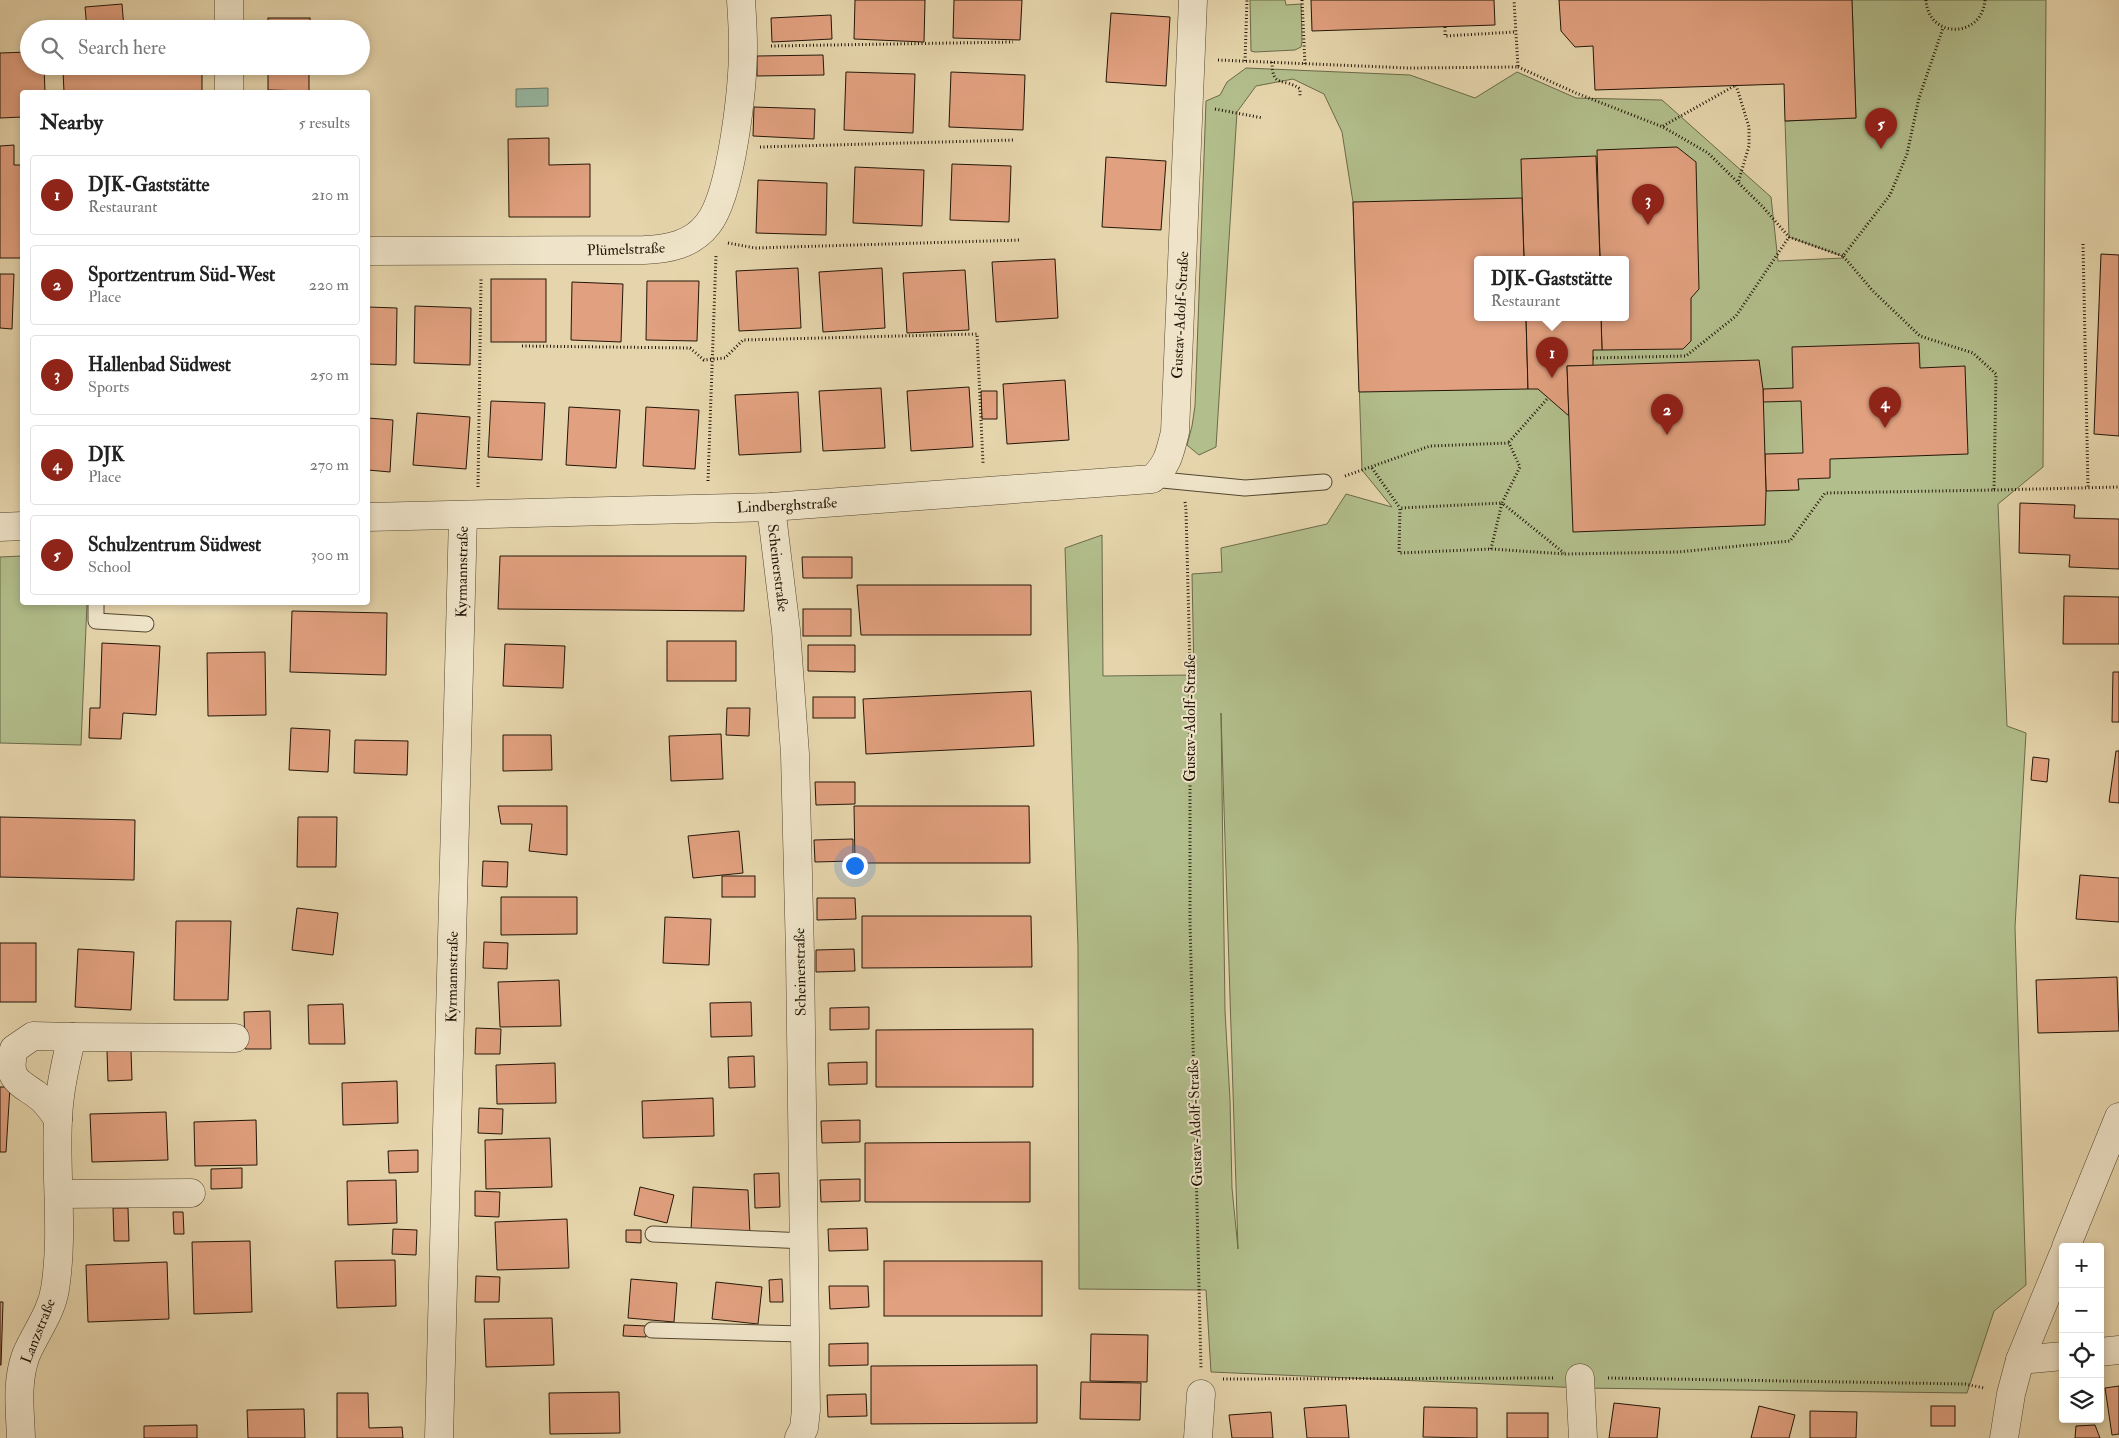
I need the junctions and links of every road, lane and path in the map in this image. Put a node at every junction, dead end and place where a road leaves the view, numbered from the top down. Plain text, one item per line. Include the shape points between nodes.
1 (229, 0) edge
2 (741, 0) edge
3 (1193, 0) edge
4 (1247, 0) edge
5 (1302, 0) edge
6 (1514, 0) edge
7 (1926, 0) edge
8 (1985, 0) edge
9 (229, 20) edge
10 (1445, 27) dead end
11 (1943, 28) junction
12 (1515, 32) junction
13 (1013, 42) dead end
14 (743, 47) junction
15 (1190, 59) junction
16 (1245, 61) junction
17 (1272, 62) junction
18 (1305, 64) junction
19 (1518, 67) junction
20 (229, 75) edge
21 (229, 90) edge
22 (1300, 98) dead end
23 (1188, 105) junction
24 (1263, 118) dead end
25 (1663, 126) junction
26 (1014, 140) dead end
27 (732, 148) junction
28 (1738, 183) junction
29 (713, 234) junction
30 (1789, 237) junction
31 (1021, 240) dead end
32 (2083, 244) dead end
33 (481, 250) junction
34 (370, 251) edge
35 (1842, 256) junction
36 (522, 346) dead end
37 (1593, 358) dead end
38 (712, 359) junction
39 (1548, 398) dead end
40 (1509, 443) junction
41 (1372, 468) junction
42 (1152, 479) junction
43 (1180, 482) junction
44 (1324, 482) joint
45 (2088, 487) junction
46 (2119, 488) edge
47 (1994, 490) junction
48 (985, 492) junction
49 (1502, 503) junction
50 (771, 507) junction
51 (1400, 508) junction
52 (708, 509) junction
53 (470, 516) junction
54 (370, 517) edge
55 (20, 526) edge
56 (0, 527) edge
57 (1491, 548) junction
58 (1564, 554) junction
59 (96, 605) edge
60 (146, 624) dead end
61 (72, 1037) junction
62 (235, 1038) dead end
63 (2119, 1117) edge
64 (58, 1119) junction
65 (191, 1193) dead end
66 (59, 1194) junction
67 (653, 1234) dead end
68 (804, 1241) junction
69 (2068, 1243) edge
70 (2059, 1265) edge
71 (652, 1330) dead end
72 (804, 1334) junction
73 (2119, 1350) edge
74 (2104, 1352) edge
75 (2059, 1356) edge
76 (2020, 1360) junction
77 (1580, 1378) dead end
78 (1201, 1394) joint
79 (21, 1438) edge
80 (439, 1438) edge
81 (799, 1438) edge
82 (1198, 1438) edge
83 (1582, 1438) edge
84 (2004, 1438) edge

1 - 9 street
2 - 14 street, Plümelstraße
3 - 15 street, Gustav-Adolf-Straße
4 - 16 path
5 - 18 path
6 - 12 path
7 - 11 path via 1931,18
8 - 11 path via 1978,20 1968,28
10 - 12 path via 1445,36
11 - 35 path via 1920,98 1907,154 1890,195
12 - 19 path
13 - 14 path
14 - 27 street, Plümelstraße
15 - 16 path
15 - 23 street, Gustav-Adolf-Straße
16 - 17 path
17 - 18 path
17 - 22 path via 1272,75 1276,80 1300,89
18 - 19 path via 1408,68
19 - 25 path
20 - 21 street
23 - 24 path
23 - 42 street, Gustav-Adolf-Straße via 1175,432 1168,460
25 - 28 path via 1708,153
25 - 28 path via 1736,86 1749,127 1749,146
26 - 27 path
27 - 29 street, Plümelstraße
28 - 30 path
29 - 31 path via 754,248
29 - 33 street, Plümelstraße via 668,249
29 - 38 path
30 - 35 path
30 - 37 path via 1736,316 1686,356
32 - 45 path
33 - 34 street, Plümelstraße
33 - 53 path
35 - 47 path via 1920,336 1973,352 1996,374
36 - 38 path via 690,348 704,360
38 - 48 path via 725,358 743,340 976,334
38 - 52 path
39 - 40 path
40 - 41 path via 1430,446
40 - 49 path via 1520,467
41 - 44 path
41 - 51 path
42 - 43 lane
42 - 48 street, Lindberghstraße
43 - 44 lane via 1245,488
43 - 78 path, Gustav-Adolf-Straße via 1186,510 1190,657 1190,921
45 - 46 path
45 - 47 path
47 - 58 path via 1825,494 1790,541 1678,552
48 - 50 street, Lindberghstraße
49 - 51 path
49 - 57 path
49 - 58 path
50 - 52 street, Lindberghstraße
50 - 68 street, Scheinerstraße via 786,630 794,754
51 - 57 path via 1399,553
52 - 53 street, Lindberghstraße
53 - 54 street, Lindberghstraße
53 - 80 street, Kyrmannstraße
55 - 56 street
57 - 58 path
59 - 60 lane via 96,621
61 - 62 street
61 - 64 street, Lanzstraße via 62,1075
61 - 64 street via 33,1036 14,1049 11,1060 17,1082 45,1101
63 - 69 street
64 - 66 street, Lanzstraße
65 - 66 street
66 - 79 street, Lanzstraße via 55,1289 51,1306 26,1355 22,1370 19,1385
67 - 68 lane
68 - 72 street, Scheinerstraße
70 - 76 street
71 - 72 lane
72 - 81 street, Scheinerstraße via 806,1410
73 - 74 street
75 - 76 street
76 - 84 street
77 - 83 street
78 - 82 street

